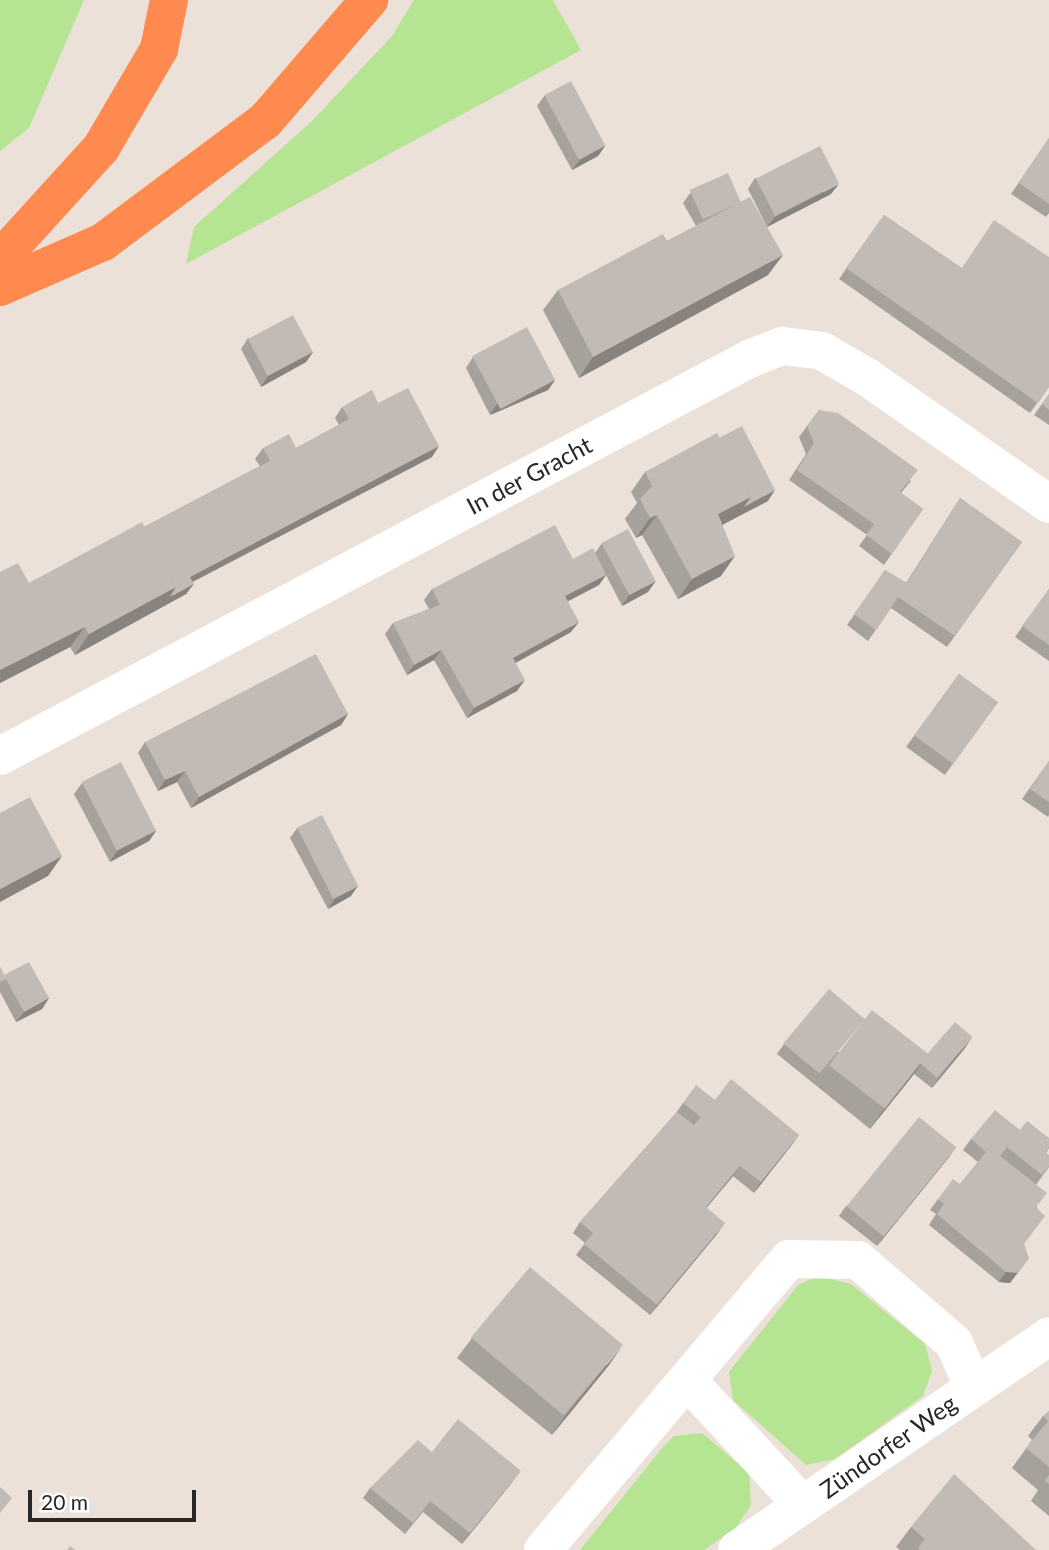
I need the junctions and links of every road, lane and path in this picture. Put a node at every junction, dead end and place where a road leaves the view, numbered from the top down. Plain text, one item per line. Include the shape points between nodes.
1 (169, 0) edge
2 (369, 0) edge
3 (0, 259) edge
4 (0, 287) edge
5 (1049, 504) edge
6 (0, 756) edge
7 (1049, 1336) edge
8 (688, 1381) junction
9 (973, 1387) junction
10 (803, 1505) junction
11 (543, 1550) edge
12 (737, 1550) edge

1 - 3 highway via 159,49 101,149
2 - 4 highway via 265,121 103,242
5 - 6 street, In der Gracht via 867,377 822,351 783,346 751,358
7 - 9 street, Zündorfer Weg
8 - 9 street, Zündorfer Weg via 789,1259 858,1260 954,1343
8 - 10 street, Zündorfer Weg
8 - 11 street, Zündorfer Weg
9 - 10 street, Zündorfer Weg
10 - 12 street, Zündorfer Weg

